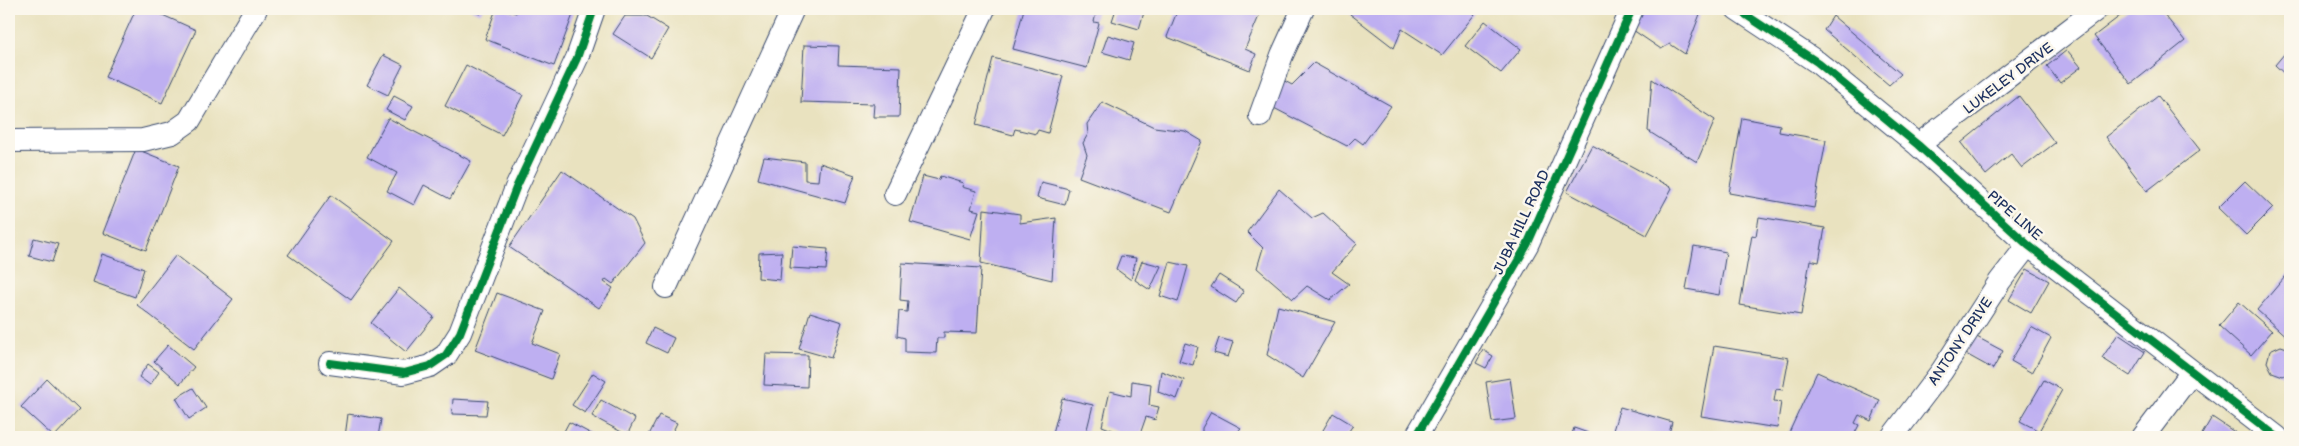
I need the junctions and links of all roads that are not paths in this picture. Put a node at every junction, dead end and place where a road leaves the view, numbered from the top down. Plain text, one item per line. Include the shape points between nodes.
1 (256, 9) edge
2 (594, 9) edge
3 (793, 9) edge
4 (984, 9) edge
5 (1303, 9) edge
6 (1632, 9) edge
7 (1737, 9) edge
8 (2097, 9) edge
9 (1260, 116) dead end
10 (9, 141) edge
11 (1918, 145) junction
12 (895, 194) dead end
13 (2028, 245) junction
14 (666, 287) dead end
15 (330, 363) dead end
16 (2192, 372) junction
17 (1416, 437) edge
18 (1892, 437) edge
19 (2143, 437) edge
20 (2277, 437) edge

1 - 10 street via 189,121 172,133 143,140
2 - 15 street via 577,58 516,188 460,333 446,355 430,366 404,373
3 - 14 street
4 - 12 street
5 - 9 street
6 - 17 street, JUBA HILL ROAD via 1527,245
7 - 11 street, PIPE LINE via 1817,62
8 - 11 street, LUKELEY DRIVE
11 - 13 street, PIPE LINE
13 - 16 street, PIPE LINE
13 - 18 street, ANTONY DRIVE via 2000,281 1942,371
16 - 19 street
16 - 20 street, PIPE LINE

